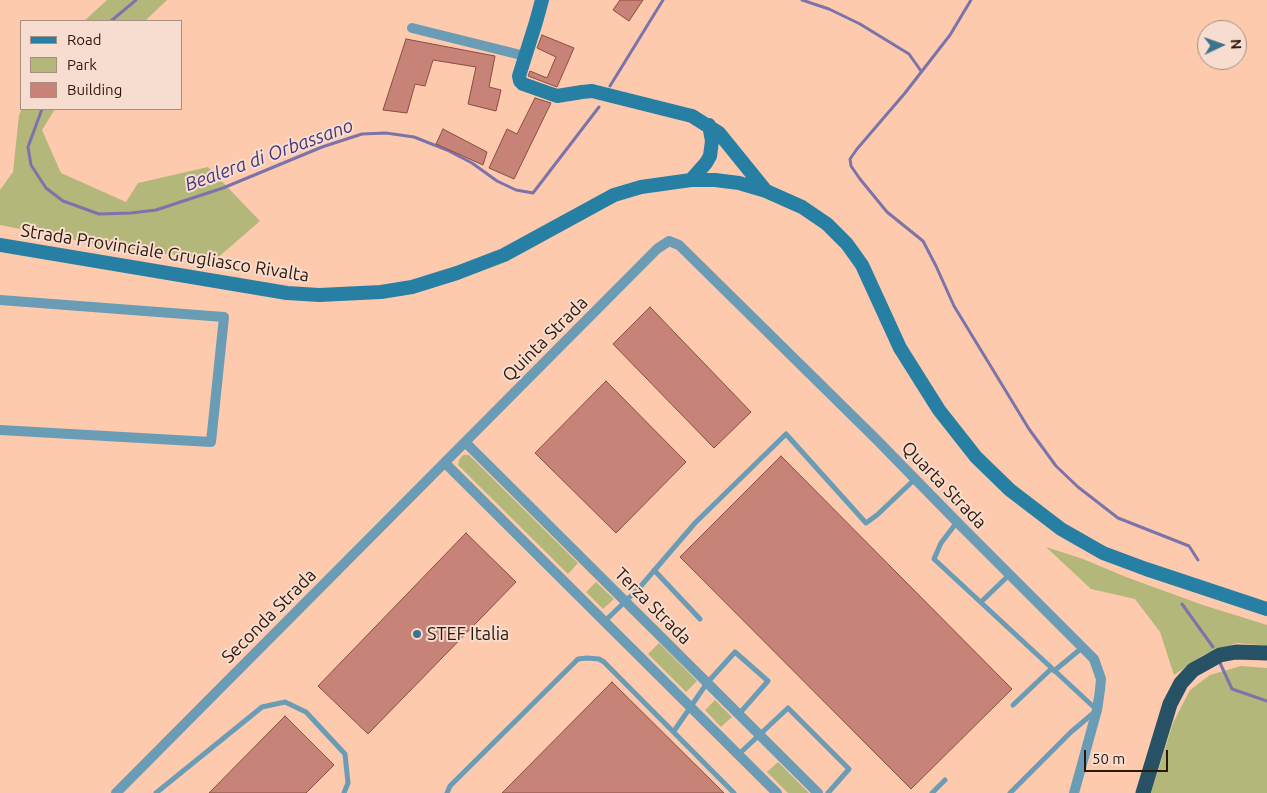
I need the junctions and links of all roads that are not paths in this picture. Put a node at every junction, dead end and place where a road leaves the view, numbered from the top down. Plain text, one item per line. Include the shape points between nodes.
1 (542, 0) edge
2 (412, 28) dead end
3 (525, 56) junction
4 (709, 125) junction
5 (692, 180) junction
6 (766, 191) junction
7 (669, 241) joint
8 (0, 245) edge
9 (0, 300) edge
10 (0, 430) edge
11 (466, 442) junction
12 (445, 463) junction
13 (915, 479) junction
14 (957, 522) junction
15 (654, 570) junction
16 (1009, 575) junction
17 (625, 602) junction
18 (981, 602) junction
19 (1267, 609) edge
20 (700, 619) dead end
21 (604, 622) junction
22 (1083, 647) junction
23 (1267, 654) edge
24 (1053, 670) junction
25 (707, 683) junction
26 (1013, 705) dead end
27 (690, 707) junction
28 (1097, 710) junction
29 (739, 714) junction
30 (674, 731) junction
31 (759, 734) junction
32 (738, 754) junction
33 (945, 780) dead end
34 (116, 793) edge
35 (156, 793) edge
36 (344, 793) edge
37 (447, 793) edge
38 (734, 793) edge
39 (777, 793) edge
40 (818, 793) edge
41 (828, 793) edge
42 (932, 793) edge
43 (1010, 793) edge
44 (1074, 793) edge
45 (1142, 793) edge

1 - 3 street
2 - 3 street
3 - 4 street via 520,81 552,96 592,92 692,116
4 - 5 street via 710,156
4 - 6 street
5 - 6 street, Strada Provinciale Grugliasco Rivalta via 738,183
5 - 8 street, Strada Provinciale Grugliasco Rivalta via 642,187 614,195 504,254 457,274 381,292 287,294
6 - 19 street, Strada Provinciale Grugliasco Rivalta via 802,207 848,244 862,265 900,348 939,410 976,456 1010,490 1061,529 1103,553
7 - 11 street, Quinta Strada via 657,249
7 - 13 street, Quarta Strada via 679,245
9 - 10 street via 224,317 211,442
11 - 12 street, Quinta Strada
11 - 17 street, Terza Strada
12 - 21 street
12 - 34 street, Seconda Strada
13 - 14 street, Quarta Strada
13 - 15 lane via 866,523 786,434 695,523
14 - 16 street, Quarta Strada
14 - 18 lane via 941,542 934,559
15 - 17 lane
15 - 20 lane
16 - 18 lane
16 - 22 street, Quarta Strada
17 - 21 lane
17 - 25 street, Terza Strada
18 - 24 lane
21 - 27 street
22 - 24 lane
22 - 28 street, Quarta Strada via 1099,668 1101,679
23 - 45 highway via 1236,652 1220,655 1193,670 1181,683 1170,704
24 - 26 lane
24 - 28 lane
25 - 27 lane
25 - 29 street, Terza Strada
25 - 29 lane via 735,652 768,681
27 - 30 lane
27 - 32 street
28 - 43 lane
28 - 44 street, Quarta Strada
29 - 31 street, Terza Strada
30 - 37 lane via 604,662 578,659 450,786
30 - 38 lane
31 - 32 lane
31 - 40 street, Terza Strada
31 - 41 lane via 788,708 849,769
32 - 39 street
33 - 42 lane
35 - 36 lane via 262,707 285,702 306,712 345,754 348,783

